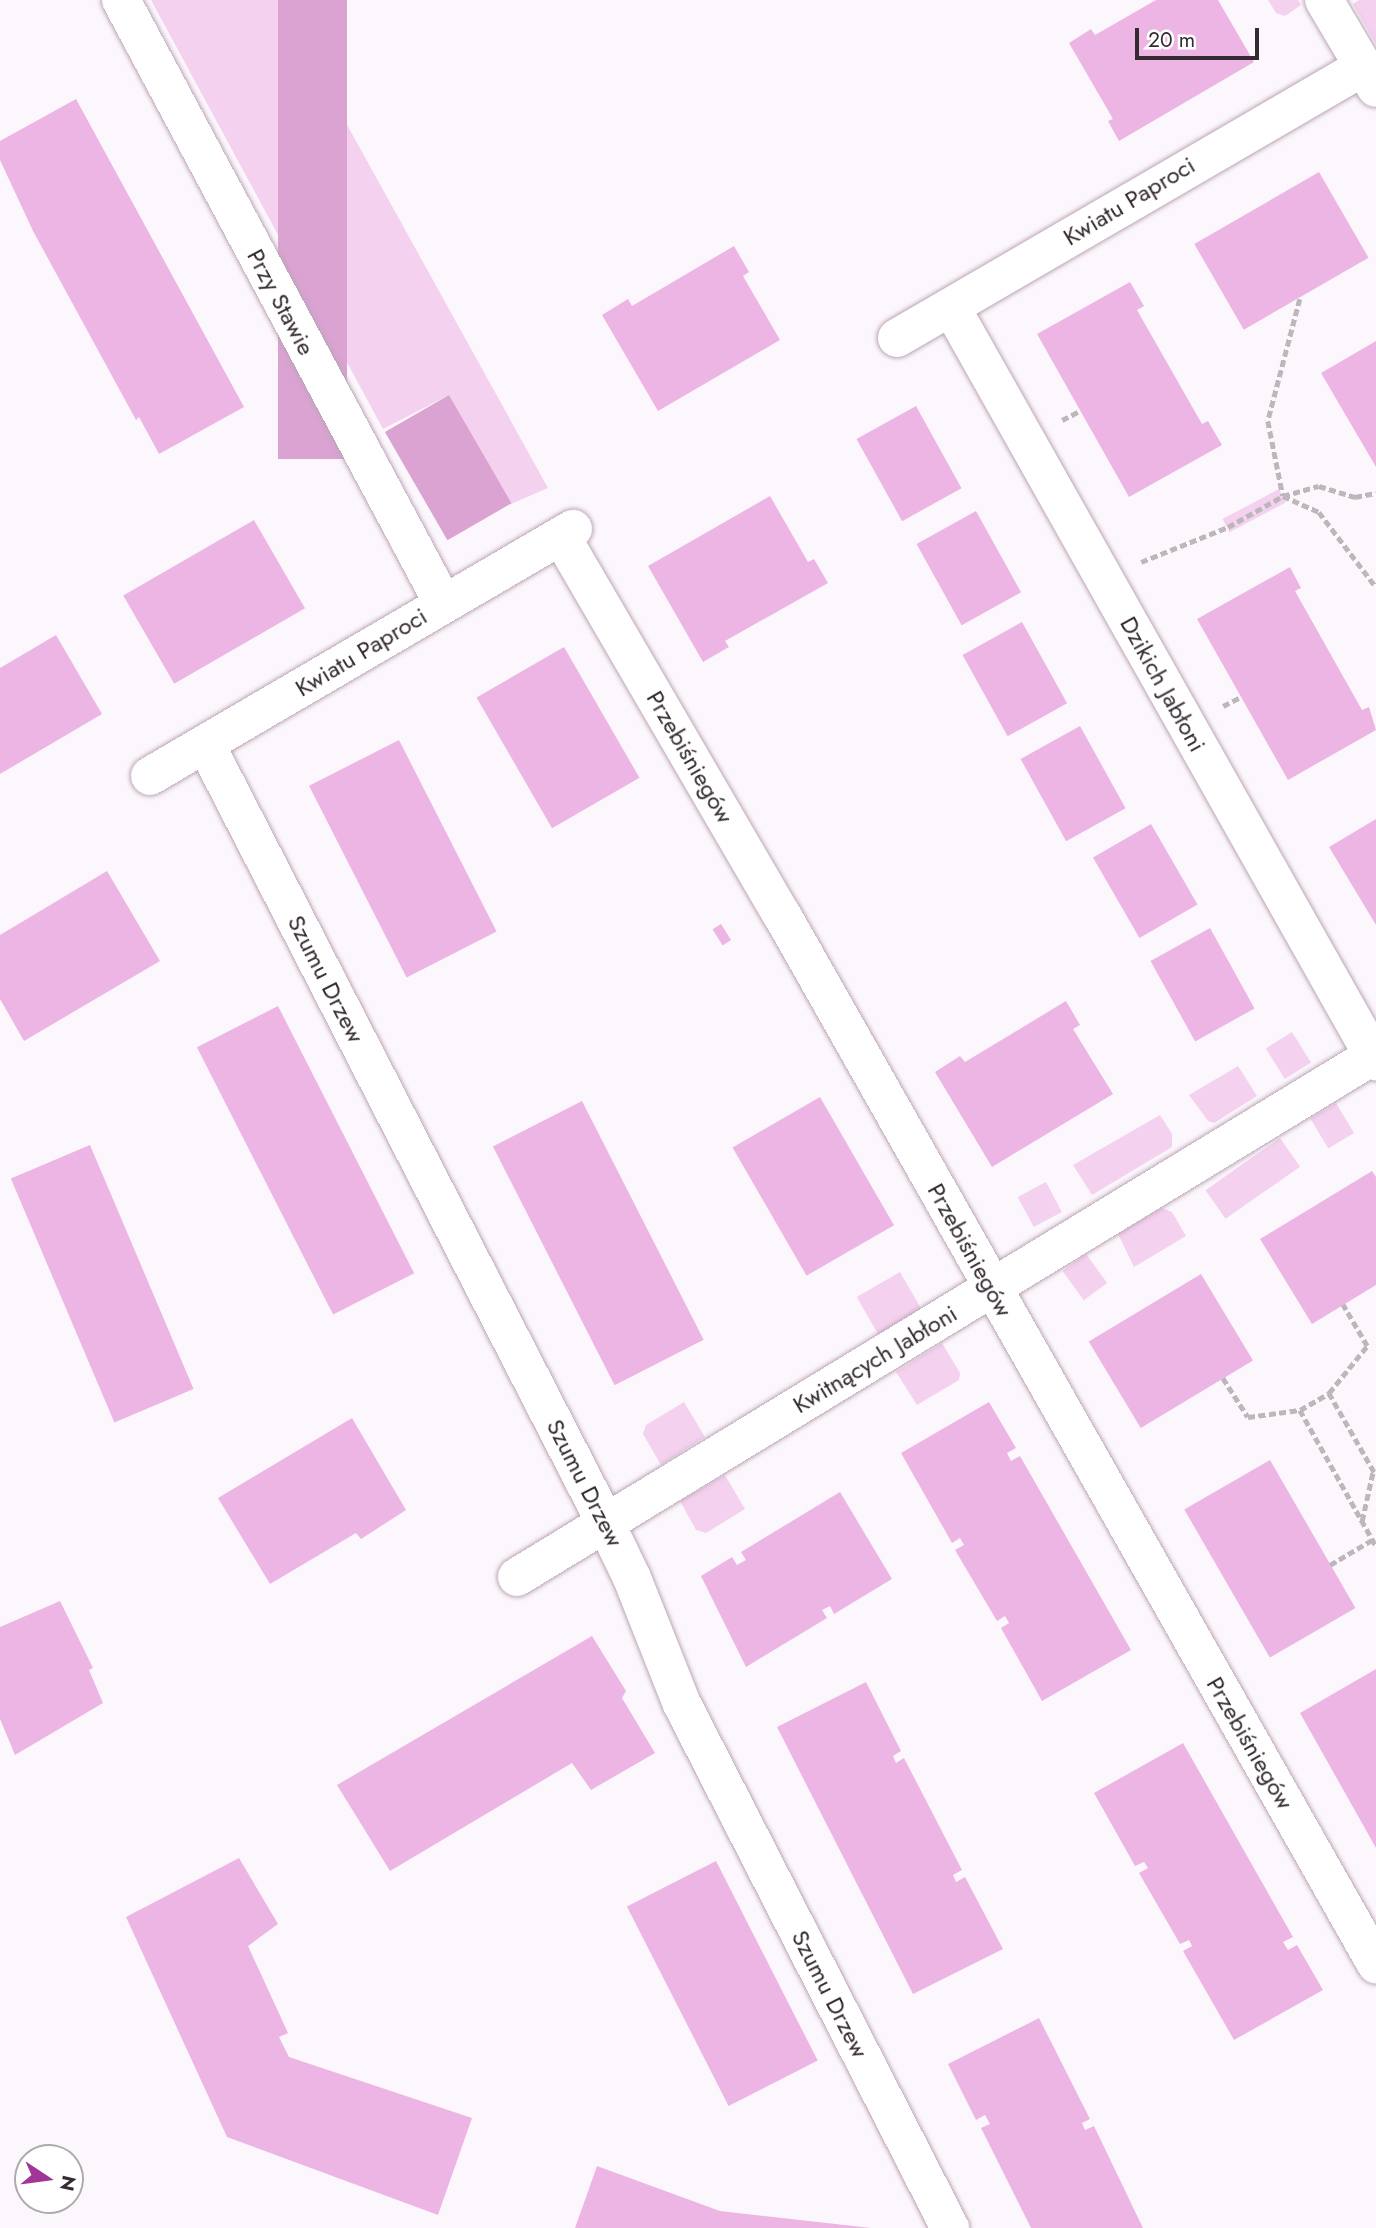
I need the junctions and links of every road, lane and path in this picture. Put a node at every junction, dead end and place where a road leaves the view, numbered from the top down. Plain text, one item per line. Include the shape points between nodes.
1 (121, 0) edge
2 (1324, 0) edge
3 (1370, 78) edge
4 (1300, 299) dead end
5 (951, 307) junction
6 (897, 338) dead end
7 (1376, 493) edge
8 (1283, 496) junction
9 (567, 533) joint
10 (1136, 564) dead end
11 (1376, 587) edge
12 (443, 603) junction
13 (206, 745) junction
14 (150, 776) dead end
15 (1375, 1057) edge
16 (990, 1290) junction
17 (1343, 1305) dead end
18 (1223, 1378) dead end
19 (1329, 1392) junction
20 (1300, 1410) junction
21 (1375, 1473) edge
22 (1362, 1521) junction
23 (605, 1522) junction
24 (1372, 1540) junction
25 (1376, 1546) edge
26 (1330, 1565) dead end
27 (517, 1577) dead end
28 (1376, 1965) edge
29 (950, 2228) edge

1 - 12 street, Przy Stawie
2 - 3 street
3 - 5 street, Kwiatu Paproci
4 - 8 path via 1268,421
5 - 6 street, Kwiatu Paproci
5 - 15 street, Dzikich Jabłoni
7 - 8 path via 1355,497 1319,485
8 - 10 path via 1228,527
8 - 11 path via 1320,512
9 - 12 street, Kwiatu Paproci
9 - 16 street, Przebiśniegów
12 - 13 street, Kwiatu Paproci
13 - 14 street, Kwiatu Paproci
13 - 23 street, Szumu Drzew
15 - 16 street, Kwitnących Jabłoni
16 - 23 street, Kwitnących Jabłoni
16 - 28 street, Przebiśniegów
17 - 19 path via 1367,1346
18 - 20 path via 1248,1417
19 - 20 path
19 - 21 path
20 - 22 path
21 - 22 path
22 - 24 path
23 - 27 street, Kwitnących Jabłoni
23 - 29 street, Szumu Drzew via 682,1704
24 - 25 path
24 - 26 path

